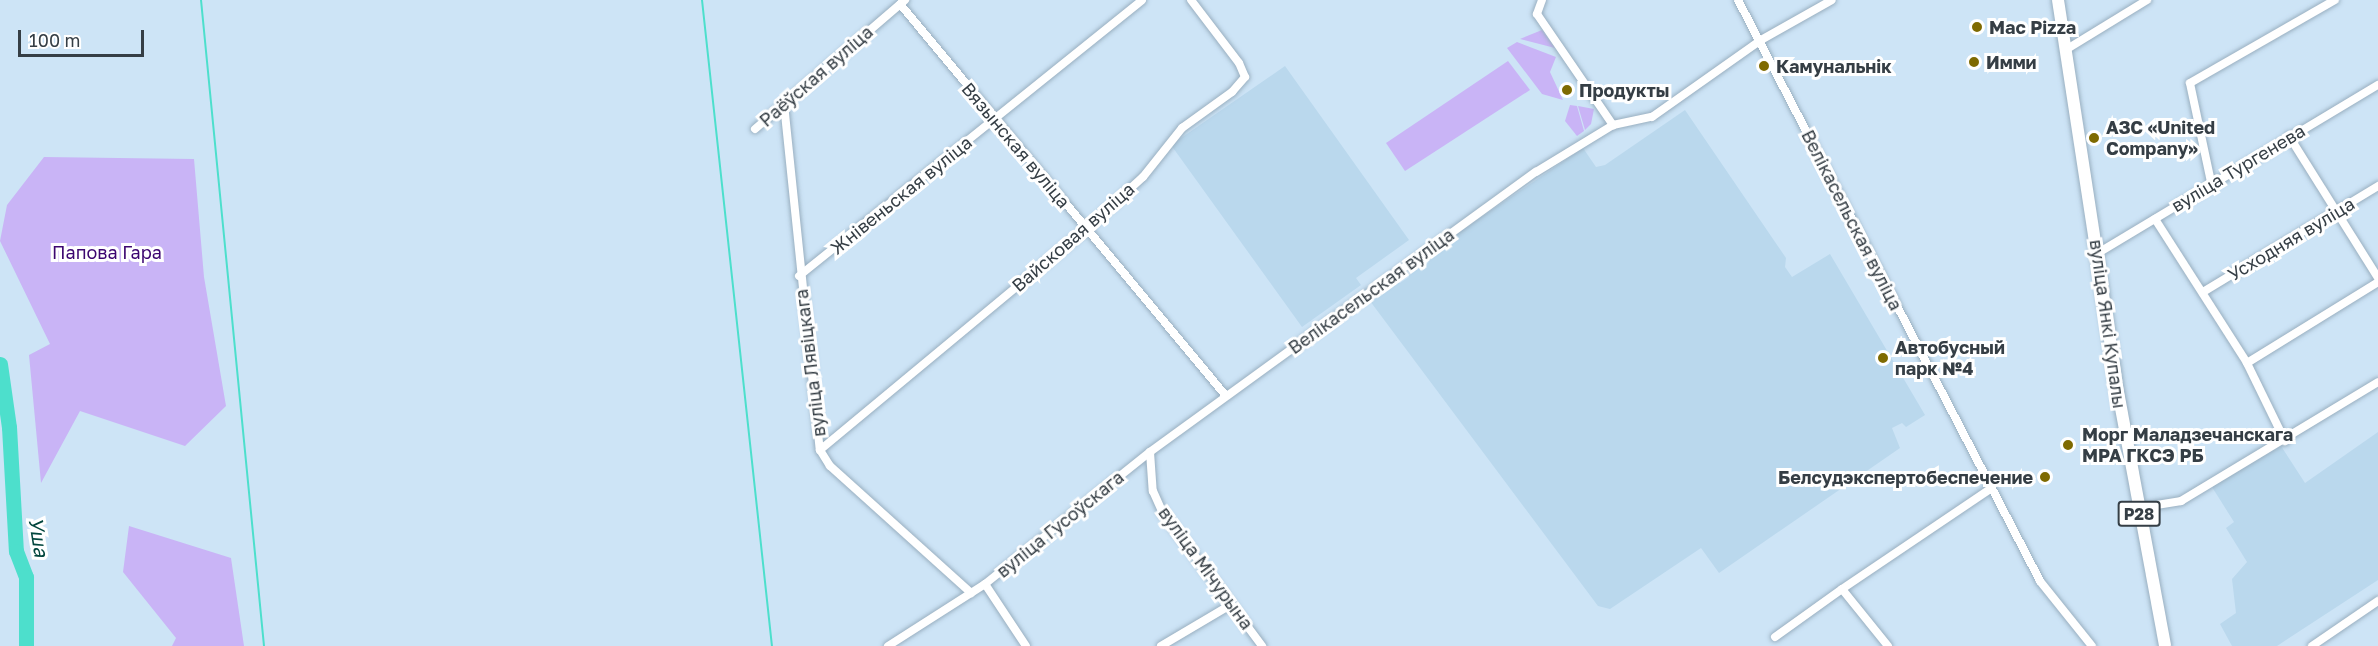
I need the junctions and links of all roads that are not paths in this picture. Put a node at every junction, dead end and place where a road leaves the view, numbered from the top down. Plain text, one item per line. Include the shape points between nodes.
1 (1142, 0) edge
2 (1191, 0) edge
3 (1542, 0) edge
4 (1738, 0) edge
5 (1832, 0) edge
6 (2058, 0) edge
7 (2147, 0) edge
8 (2335, 0) edge
9 (902, 2) edge
10 (1761, 40) junction
11 (2067, 49) junction
12 (2378, 85) edge
13 (784, 104) junction
14 (995, 119) junction
15 (1613, 125) junction
16 (755, 129) dead end
17 (2289, 136) junction
18 (2211, 182) junction
19 (2378, 186) edge
20 (2336, 212) junction
21 (2155, 219) junction
22 (1086, 229) junction
23 (2098, 253) junction
24 (800, 276) junction
25 (2378, 280) edge
26 (2203, 292) junction
27 (2247, 363) junction
28 (2378, 382) edge
29 (1226, 396) junction
30 (2284, 441) junction
31 (820, 450) junction
32 (1150, 452) junction
33 (1990, 489) junction
34 (2138, 508) junction
35 (985, 584) junction
36 (1842, 589) junction
37 (971, 593) junction
38 (2378, 601) edge
39 (1232, 604) junction
40 (1775, 637) dead end
41 (888, 646) edge
42 (1026, 646) edge
43 (1161, 646) edge
44 (1262, 646) edge
45 (1887, 646) edge
46 (2092, 646) edge
47 (2165, 646) edge
48 (2312, 646) edge

1 - 14 street, Жнівеньская вуліца
2 - 22 street, Вайсковая вуліца via 1239,63 1245,77 1232,92 1182,128 1143,177
3 - 15 street via 1537,14
4 - 10 street, Велікасельская вуліца
5 - 10 street
6 - 11 main road, вуліца Янкі Купалы / Р28
7 - 11 street
8 - 18 street via 2190,83
9 - 13 street, Раёўская вуліца
9 - 14 street, Вязынская вуліца
10 - 15 street, Велікасельская вуліца via 1652,117
10 - 33 street, Велікасельская вуліца
11 - 23 main road, вуліца Янкі Купалы / Р28
12 - 17 street, вуліца Тургенева
13 - 16 street, Раёўская вуліца
13 - 24 street, вуліца Лявіцкага
14 - 22 street, Вязынская вуліца
14 - 24 street, Жнівеньская вуліца
15 - 29 street, Велікасельская вуліца via 1509,191
17 - 18 street, вуліца Тургенева
17 - 20 street
18 - 21 street, вуліца Тургенева
19 - 20 street, Усходняя вуліца
20 - 25 street
20 - 26 street, Усходняя вуліца
21 - 23 street, вуліца Тургенева
21 - 26 street
22 - 29 street, Вязынская вуліца
22 - 31 street, Вайсковая вуліца
23 - 34 main road, вуліца Янкі Купалы / Р28
24 - 31 street, вуліца Лявіцкага
25 - 27 street
26 - 27 street
27 - 30 street
28 - 30 street
29 - 32 street, вуліца Гусоўскага
30 - 34 street via 2181,501
31 - 37 street, вуліца Лявіцкага via 830,466
32 - 35 street, вуліца Гусоўскага
32 - 39 street, вуліца Мічурына via 1153,491 1163,513
33 - 36 street
33 - 46 street, Велікасельская вуліца via 2040,581
34 - 47 main road, вуліца Янкі Купалы / Р28
35 - 37 street, вуліца Гусоўскага
35 - 42 street
36 - 40 street
36 - 45 street
37 - 41 street, вуліца Гусоўскага
38 - 48 street
39 - 43 street
39 - 44 street, вуліца Мічурына

